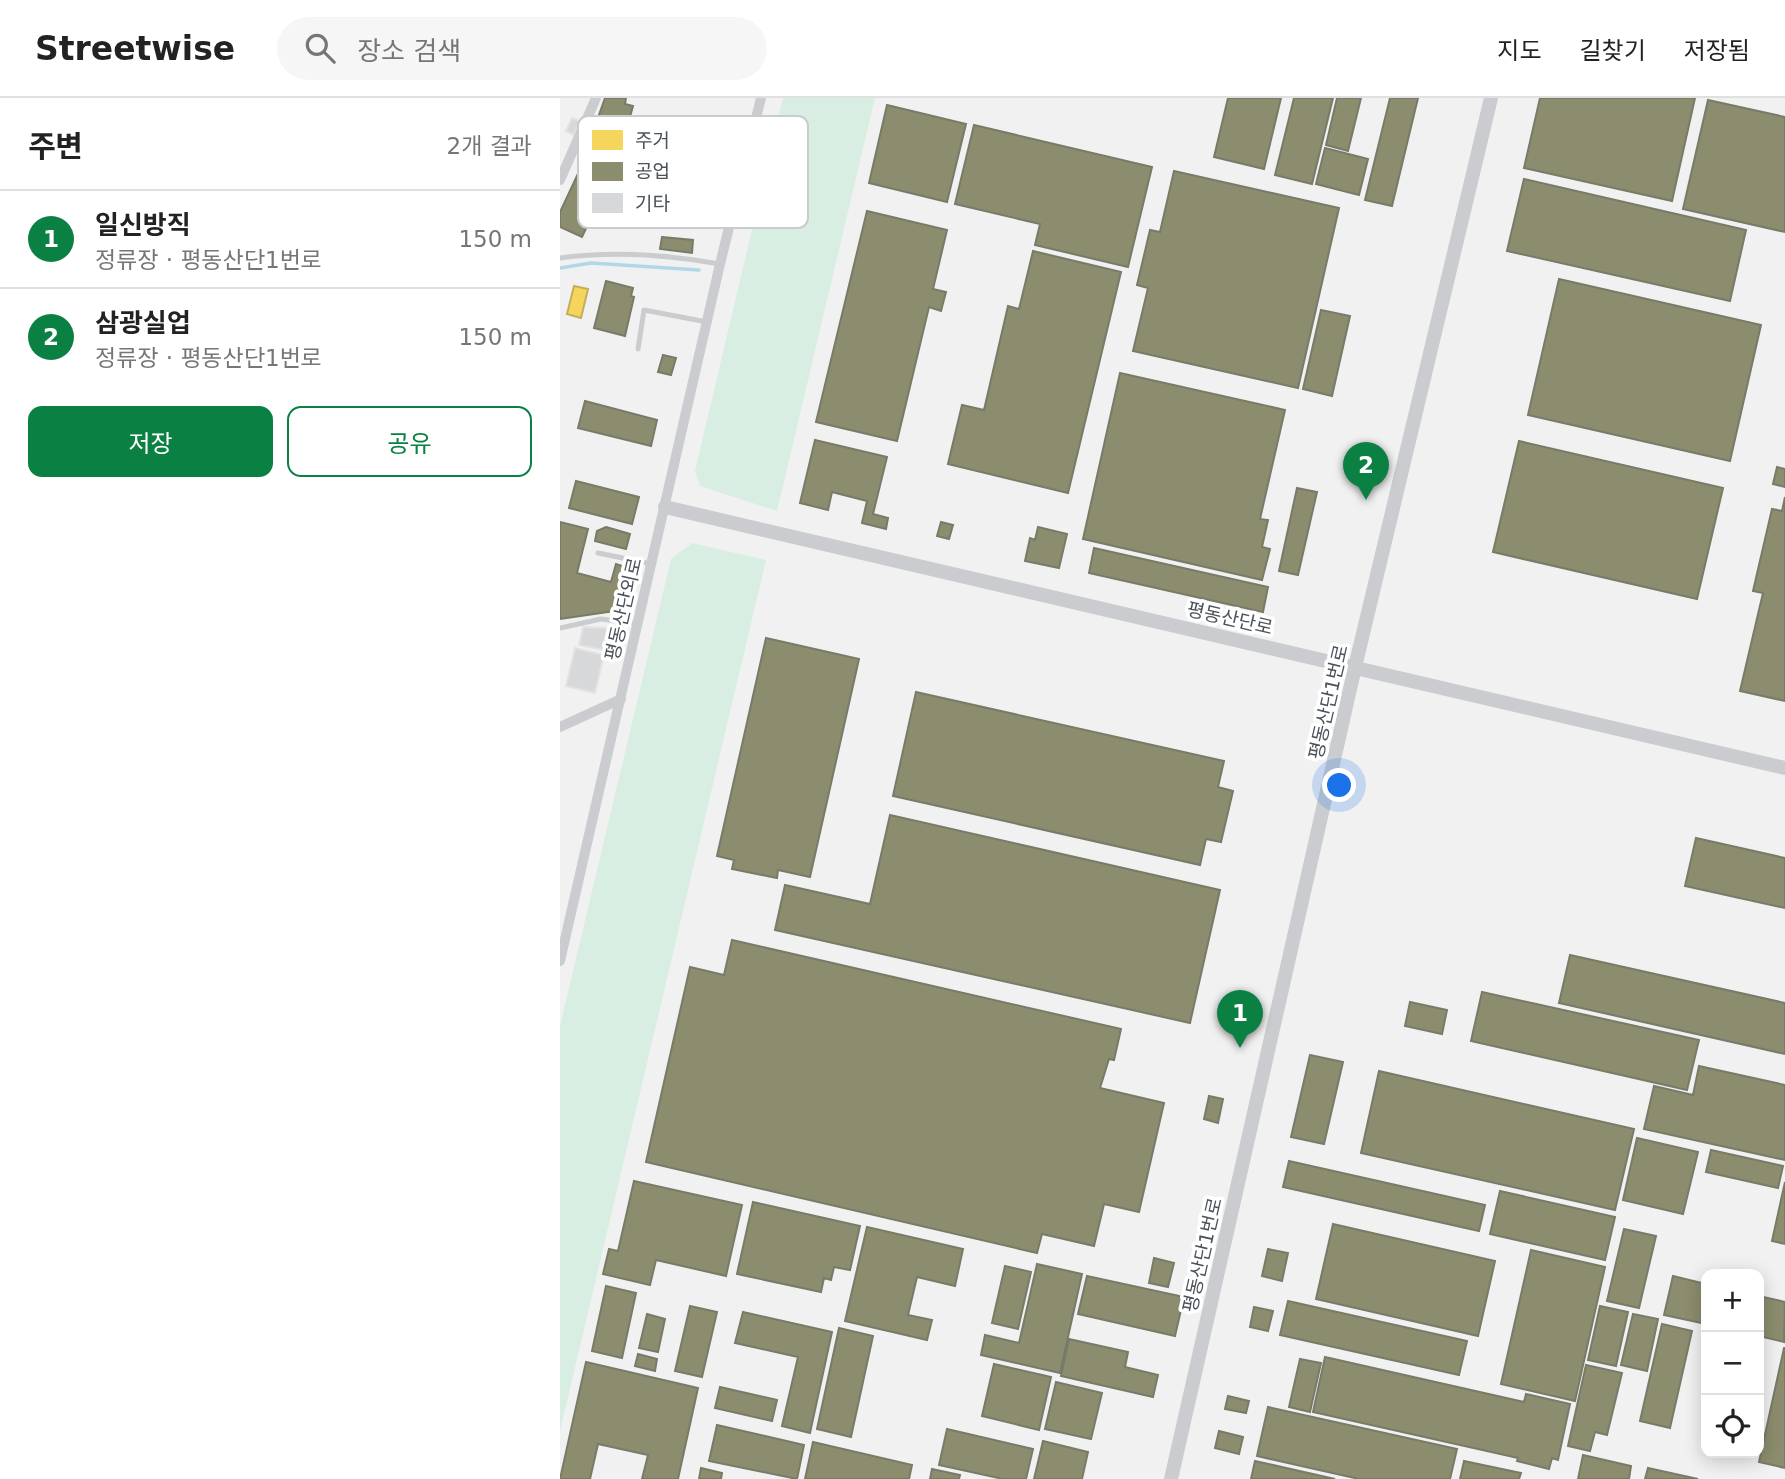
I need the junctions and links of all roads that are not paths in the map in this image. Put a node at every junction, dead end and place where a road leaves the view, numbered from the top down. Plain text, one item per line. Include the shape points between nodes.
1 (596, 98) edge
2 (761, 98) edge
3 (1491, 98) edge
4 (588, 116) edge
5 (757, 116) edge
6 (578, 139) edge
7 (560, 180) edge
8 (729, 228) edge
9 (560, 258) edge
10 (720, 264) junction
11 (706, 322) junction
12 (638, 349) dead end
13 (665, 507) junction
14 (598, 553) dead end
15 (652, 564) junction
16 (638, 624) junction
17 (560, 628) edge
18 (1355, 667) junction
19 (621, 699) junction
20 (560, 727) edge
21 (1785, 768) edge
22 (560, 961) edge
23 (1171, 1479) edge

1 - 4 street
2 - 5 street, 평동산단외로
3 - 18 street, 평동산단1번로
6 - 7 street
8 - 10 street, 평동산단외로
9 - 10 lane via 591,254
10 - 11 street, 평동산단외로
11 - 12 lane via 644,310
11 - 13 street, 평동산단외로
13 - 15 street, 평동산단외로
13 - 18 street, 평동산단로
14 - 15 lane
15 - 16 street, 평동산단외로
16 - 17 lane via 601,620
16 - 19 street, 평동산단외로
18 - 21 street, 평동산단로
18 - 23 street, 평동산단1번로
19 - 20 street
19 - 22 street, 평동산단외로

